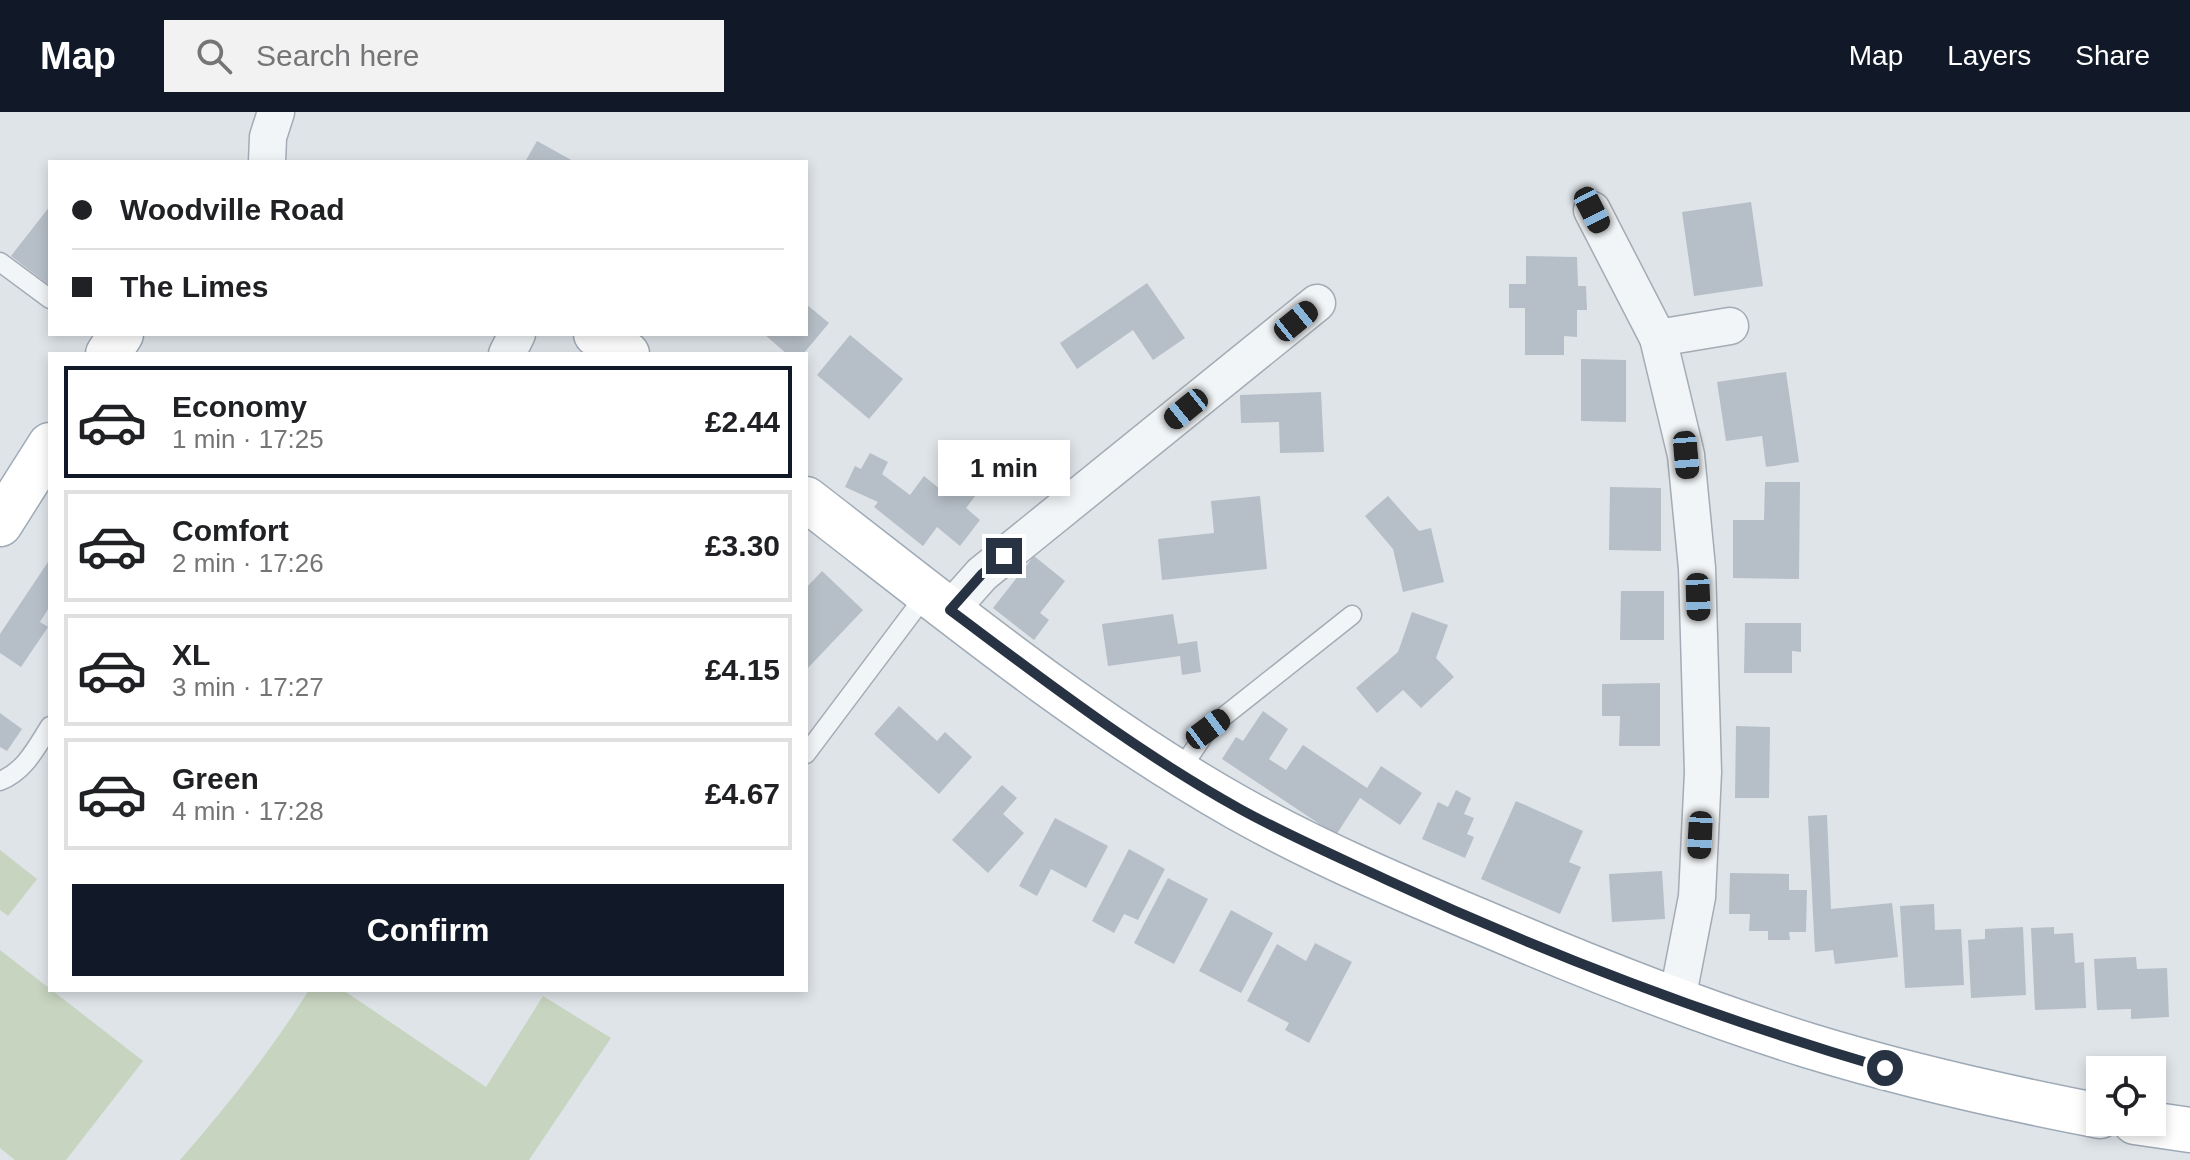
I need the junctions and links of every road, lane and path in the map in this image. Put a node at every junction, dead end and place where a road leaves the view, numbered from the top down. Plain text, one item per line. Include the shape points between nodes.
1 (276, 112) edge
2 (267, 160) edge
3 (1592, 210) dead end
4 (0, 262) edge
5 (48, 298) edge
6 (1317, 303) dead end
7 (1730, 326) dead end
8 (599, 336) edge
9 (1658, 338) junction
10 (624, 352) edge
11 (48, 448) edge
12 (6, 501) edge
13 (808, 501) edge
14 (938, 602) junction
15 (1352, 615) dead end
16 (48, 729) edge
17 (808, 752) edge
18 (1179, 772) junction
19 (0, 781) edge
20 (1677, 1000) junction
21 (2086, 1113) edge
22 (2166, 1127) edge
23 (2190, 1130) edge

1 - 2 street
3 - 9 street
4 - 5 lane
6 - 14 street via 982,574
7 - 9 street
8 - 10 main road
9 - 20 street via 1686,455 1697,568 1703,772 1697,897
11 - 12 main road
13 - 14 main road
14 - 17 lane
14 - 18 main road
15 - 18 lane via 1208,729
16 - 19 lane via 30,758
18 - 20 main road via 1240,809 1441,905
20 - 21 main road via 1885,1068
22 - 23 main road

